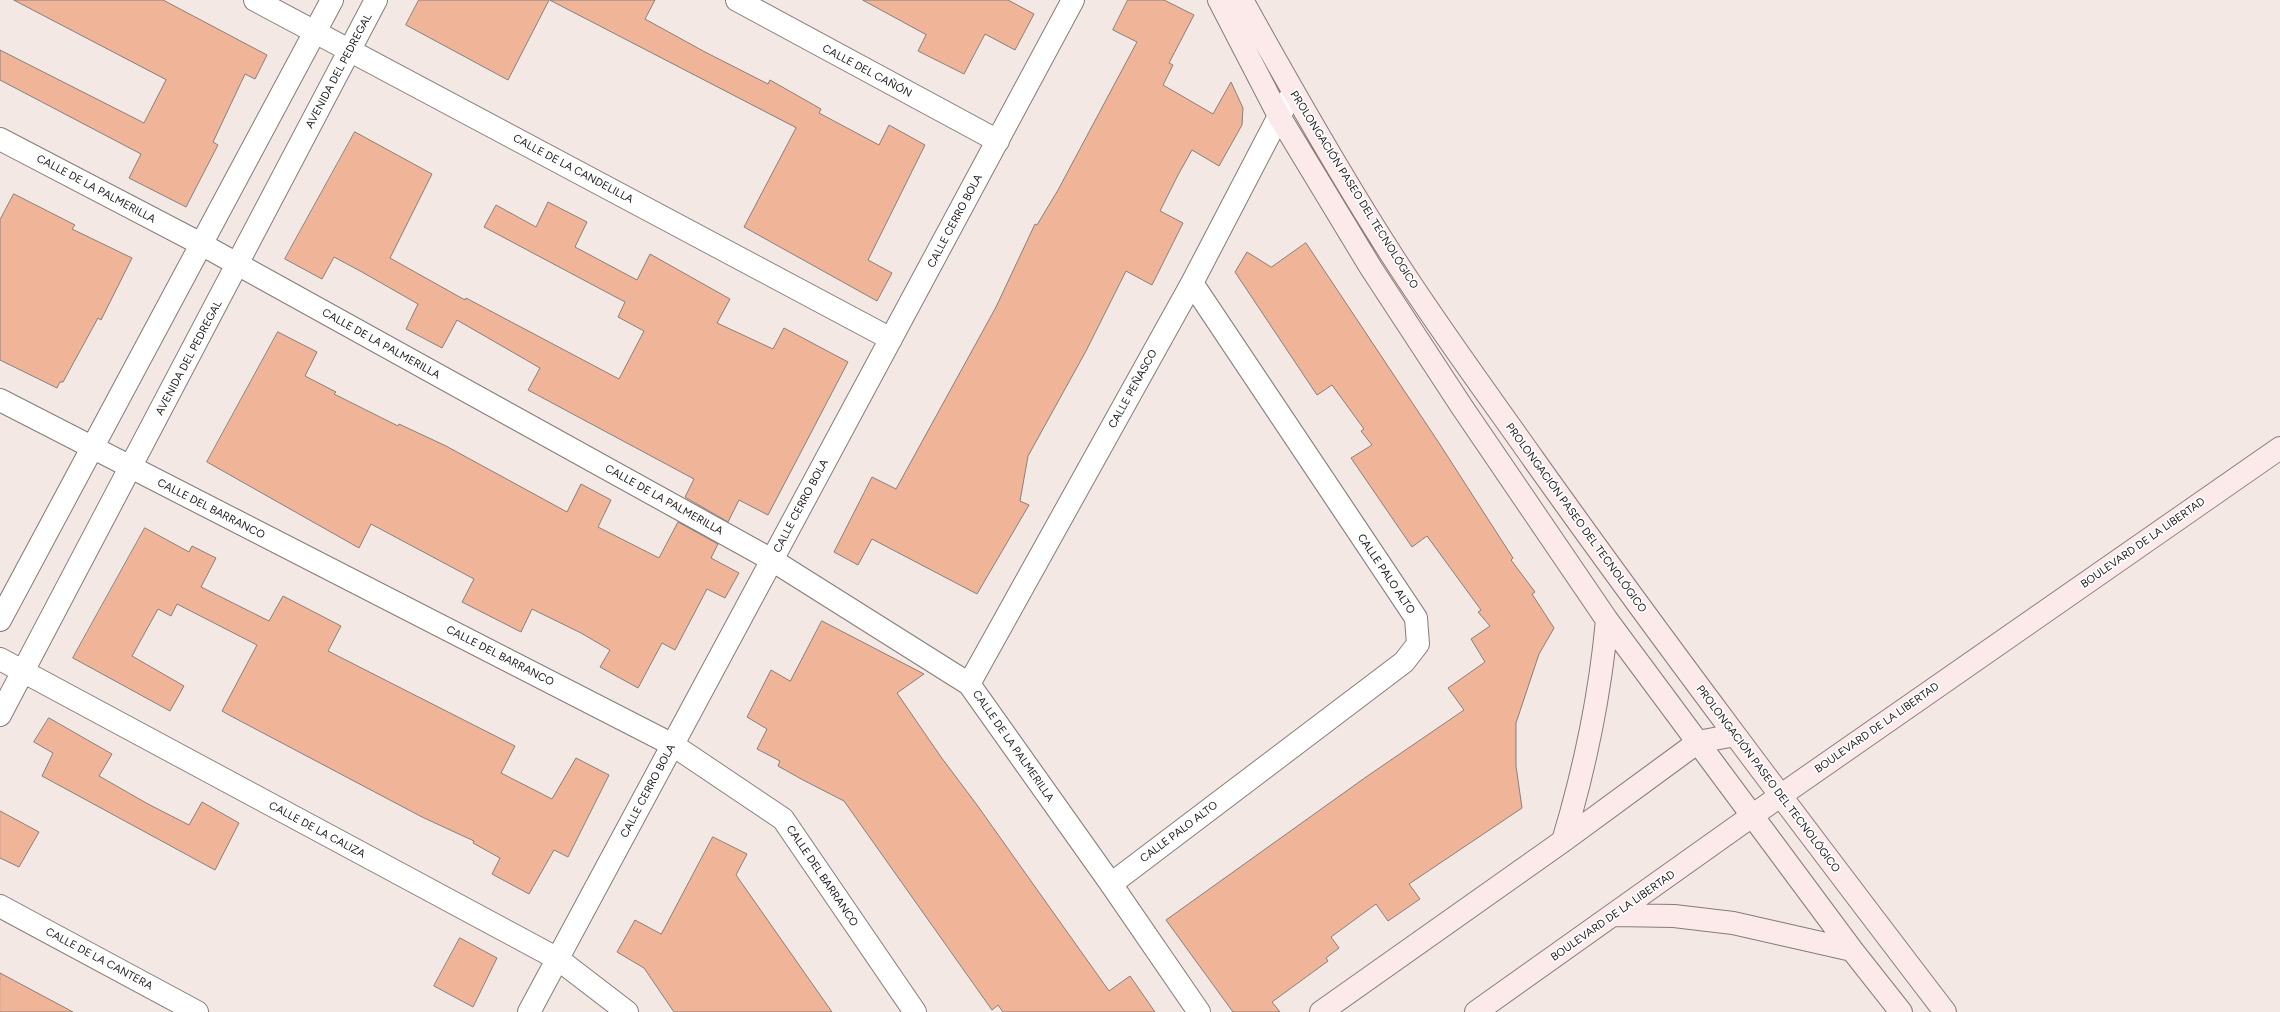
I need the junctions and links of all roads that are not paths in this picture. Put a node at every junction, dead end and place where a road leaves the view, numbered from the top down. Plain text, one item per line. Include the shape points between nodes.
1 (255, 0) edge
2 (332, 0) edge
3 (376, 0) edge
4 (737, 0) edge
5 (1073, 0) edge
6 (1219, 0) edge
7 (1242, 0) edge
8 (316, 31) junction
9 (349, 49) junction
10 (1293, 93) junction
11 (1279, 116) junction
12 (0, 139) edge
13 (998, 141) junction
14 (201, 244) junction
15 (238, 265) junction
16 (1192, 284) junction
17 (891, 339) junction
18 (0, 400) edge
19 (92, 448) junction
20 (2280, 448) edge
21 (130, 467) junction
22 (772, 560) junction
23 (0, 620) edge
24 (1607, 620) junction
25 (0, 659) edge
26 (22, 671) junction
27 (969, 684) junction
28 (0, 715) edge
29 (1735, 735) junction
30 (1698, 742) junction
31 (673, 745) junction
32 (1780, 796) junction
33 (1753, 816) junction
34 (1563, 841) junction
35 (1111, 884) junction
36 (0, 906) edge
37 (1614, 915) junction
38 (1852, 950) junction
39 (558, 959) junction
40 (197, 1012) edge
41 (529, 1012) edge
42 (628, 1012) edge
43 (915, 1012) edge
44 (1199, 1012) edge
45 (1321, 1012) edge
46 (1476, 1012) edge
47 (1901, 1012) edge
48 (1945, 1012) edge

1 - 8 street, CALLE DE LA CANDELILLA
2 - 8 street
3 - 9 street, AVENIDA DEL PEDREGAL
4 - 13 street, CALLE DEL CAÑÓN
5 - 13 street, CALLE CERRO BOLA
6 - 11 main road
7 - 10 main road, PROLONGACIÓN PASEO DEL TECNOLÓGICO
8 - 9 street, CALLE DE LA CANDELILLA
8 - 14 street
9 - 15 street, AVENIDA DEL PEDREGAL
9 - 17 street, CALLE DE LA CANDELILLA
10 - 11 street, CALLE PEÑASCO
10 - 29 main road, PROLONGACIÓN PASEO DEL TECNOLÓGICO via 1387,248 1462,358 1568,508
11 - 16 street, CALLE PEÑASCO
11 - 24 main road via 1371,268
12 - 14 street, CALLE DE LA PALMERILLA
13 - 17 street, CALLE CERRO BOLA
14 - 15 street, CALLE DE LA PALMERILLA
14 - 19 street
15 - 21 street, AVENIDA DEL PEDREGAL
15 - 22 street, CALLE DE LA PALMERILLA
16 - 27 street, CALLE PEÑASCO
16 - 35 street, CALLE PALO ALTO via 1416,618 1418,644 1404,662
17 - 22 street, CALLE CERRO BOLA
18 - 19 street, CALLE DEL BARRANCO
19 - 21 street, CALLE DEL BARRANCO
19 - 23 street
20 - 32 main road, BOULEVARD DE LA LIBERTAD
21 - 26 street, AVENIDA DEL PEDREGAL
21 - 31 street, CALLE DEL BARRANCO
22 - 27 street, CALLE DE LA PALMERILLA
22 - 31 street, CALLE CERRO BOLA
24 - 30 main road
24 - 34 main road via 1602,676 1592,732 1580,787
25 - 26 street, CALLE DE LA CALIZA
26 - 28 street, AVENIDA DEL PEDREGAL
26 - 39 street, CALLE DE LA CALIZA
27 - 35 street, CALLE DE LA PALMERILLA
29 - 30 main road
29 - 32 main road, PROLONGACIÓN PASEO DEL TECNOLÓGICO
30 - 33 main road
30 - 34 main road
31 - 39 street, CALLE CERRO BOLA
31 - 43 street, CALLE DEL BARRANCO via 783,819
32 - 33 main road, BOULEVARD DE LA LIBERTAD
32 - 48 main road, PROLONGACIÓN PASEO DEL TECNOLÓGICO
33 - 37 main road, BOULEVARD DE LA LIBERTAD
33 - 38 main road
34 - 45 main road
35 - 44 street, CALLE DE LA PALMERILLA
36 - 40 street, CALLE DE LA CANTERA
37 - 38 main road via 1674,916 1733,923
37 - 46 main road, BOULEVARD DE LA LIBERTAD
38 - 47 main road
39 - 41 street, CALLE CERRO BOLA
39 - 42 street, CALLE DE LA CALIZA

